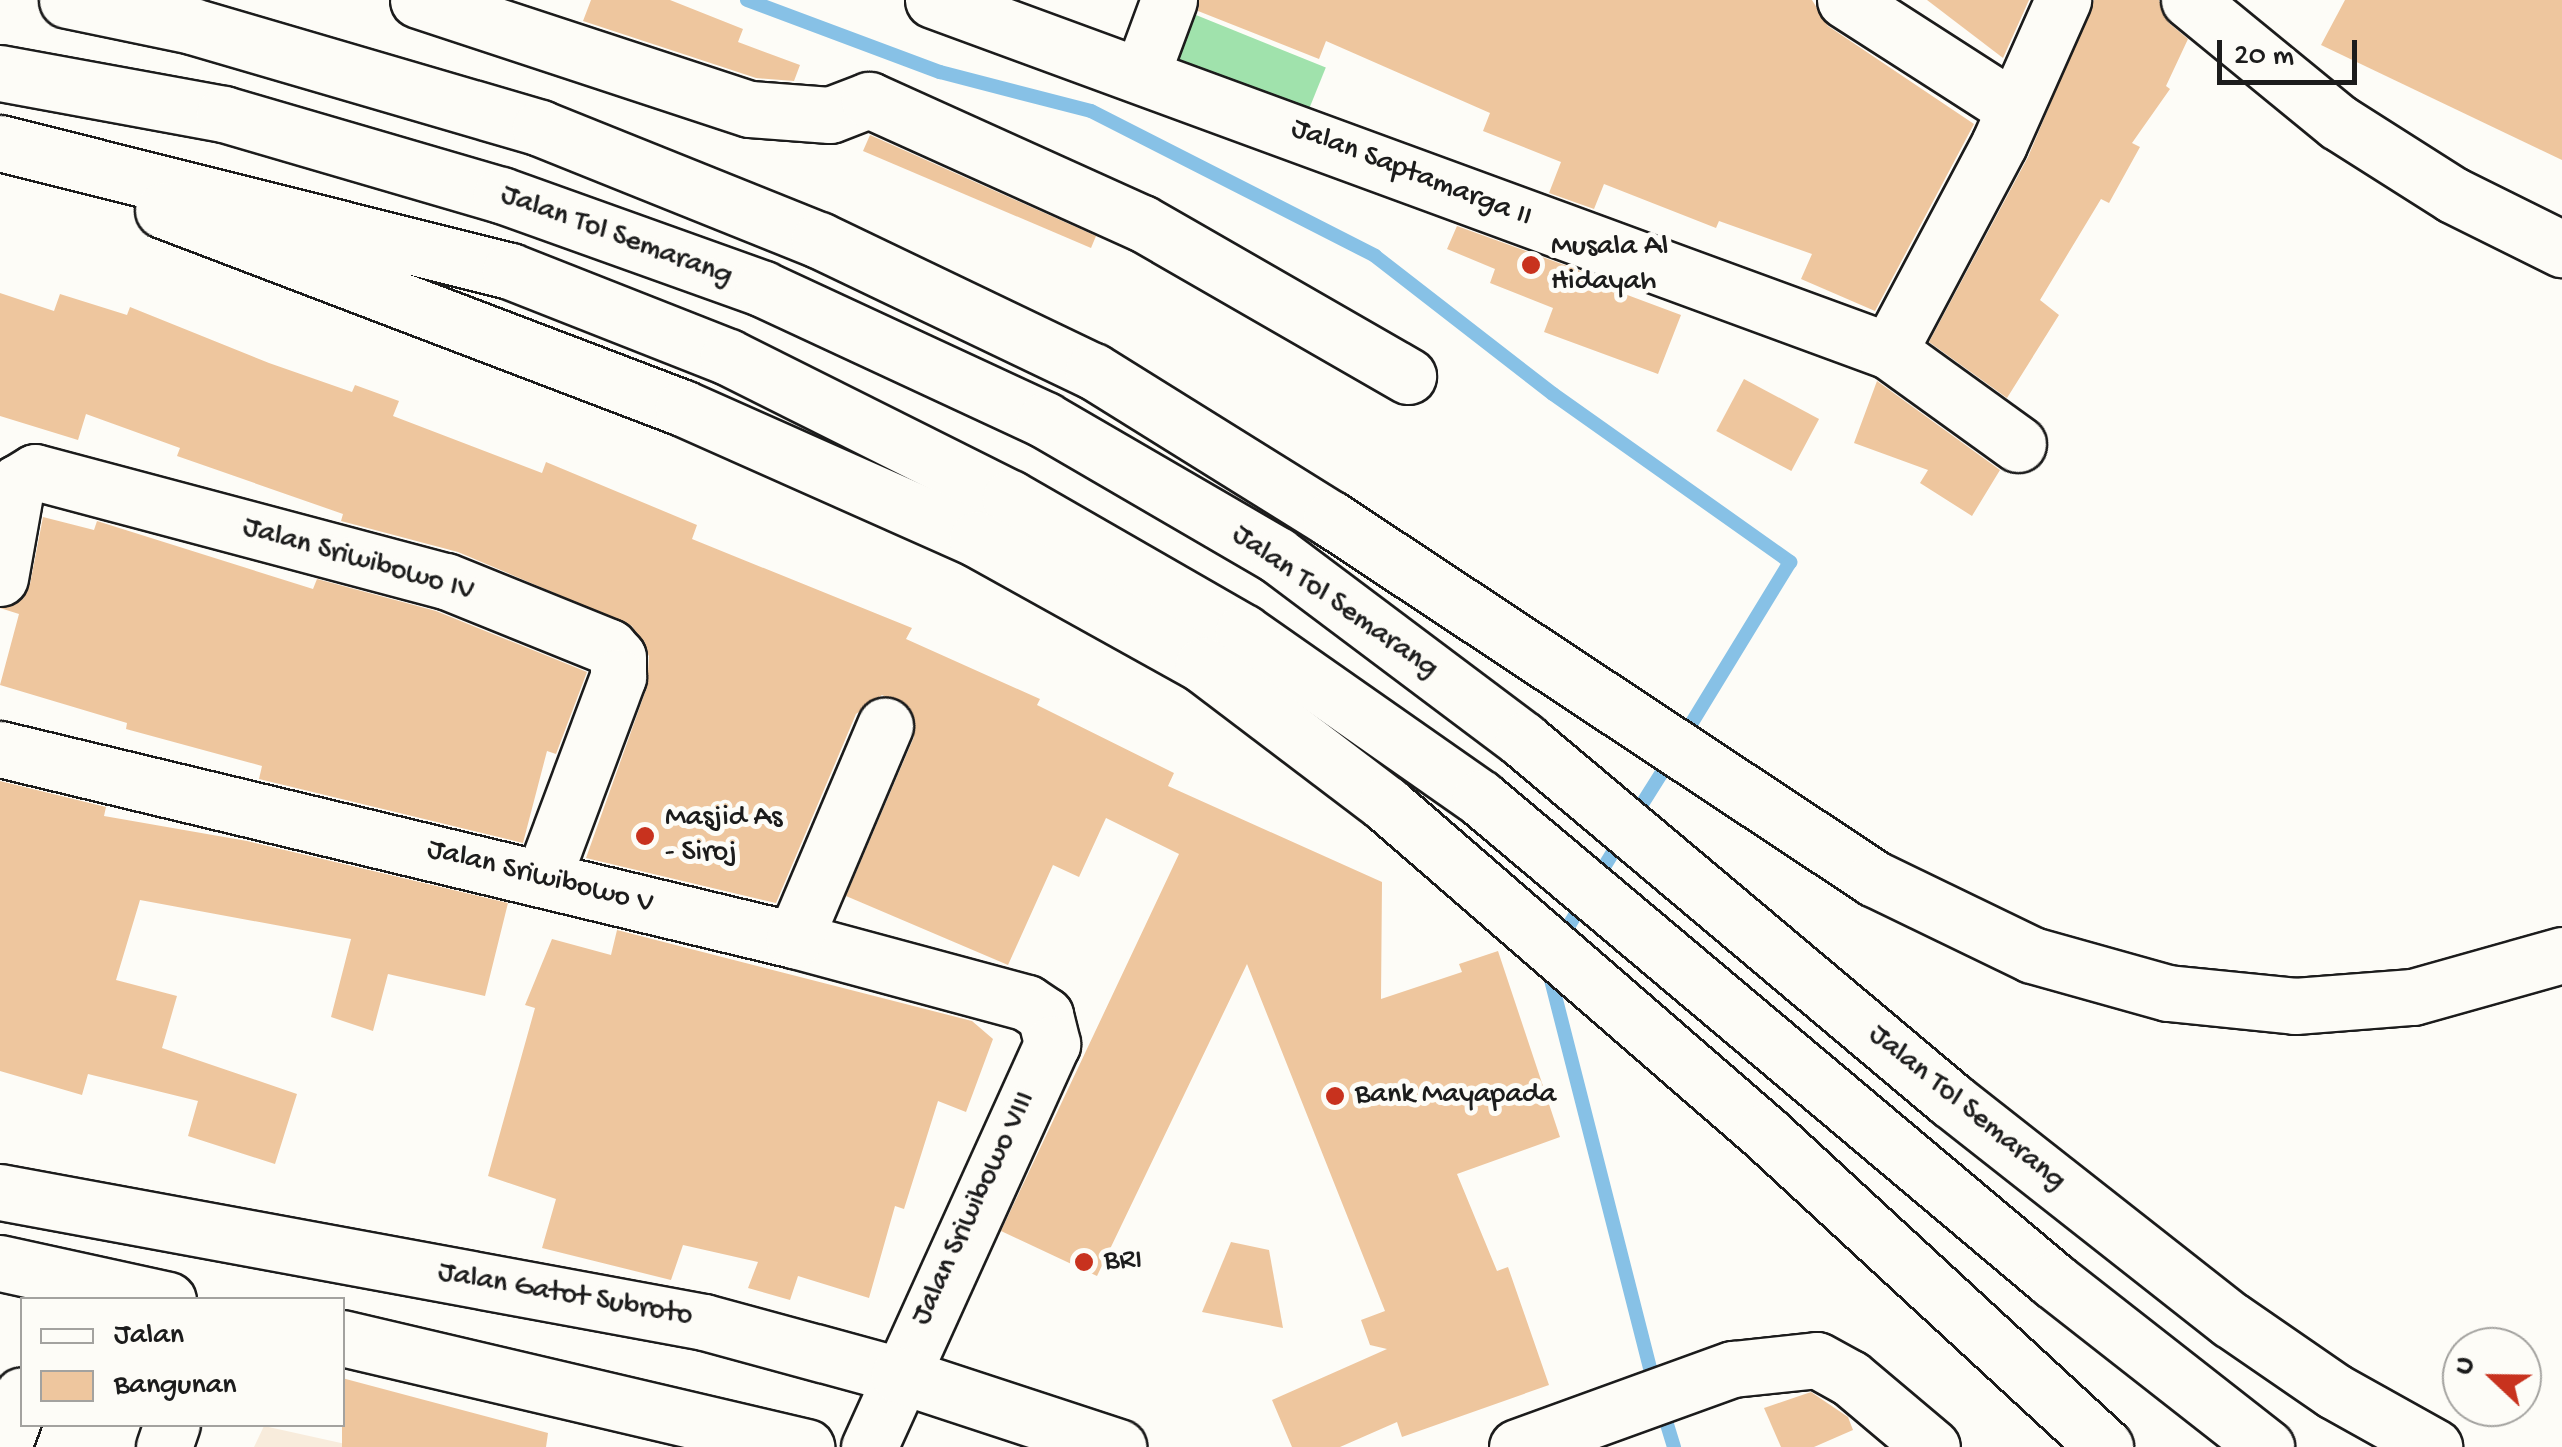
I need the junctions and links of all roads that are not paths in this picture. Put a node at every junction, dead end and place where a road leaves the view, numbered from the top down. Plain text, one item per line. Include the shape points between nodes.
1 (67, 0) edge
2 (418, 0) edge
3 (933, 0) edge
4 (1169, 0) edge
5 (1845, 0) edge
6 (2063, 0) edge
7 (2189, 0) edge
8 (1142, 73) junction
9 (0, 74) edge
10 (2013, 108) junction
11 (0, 146) edge
12 (2562, 250) edge
13 (1889, 350) junction
14 (1408, 376) dead end
15 (2018, 444) dead end
16 (0, 578) edge
17 (886, 726) dead end
18 (0, 749) edge
19 (543, 878) junction
20 (794, 940) junction
21 (2562, 955) edge
22 (1052, 1044) joint
23 (0, 1192) edge
24 (0, 1263) edge
25 (62, 1287) edge
26 (144, 1297) edge
27 (345, 1339) edge
28 (898, 1375) junction
29 (20, 1400) edge
30 (1036, 1435) edge
31 (3, 1447) edge
32 (806, 1447) edge
33 (869, 1447) edge
34 (1118, 1447) edge
35 (1518, 1447) edge
36 (1932, 1447) edge
37 (2105, 1447) edge
38 (2266, 1447) edge
39 (2434, 1447) edge

1 - 21 main road via 192,26 540,128 819,240 1092,371 1332,519 1875,879 2032,955 2186,995 2295,1006 2413,996
2 - 14 main road via 750,109 830,115 870,100 1142,223
3 - 8 main road, Jalan Saptamarga II
4 - 8 main road
5 - 10 main road
6 - 10 main road
7 - 12 main road via 2338,122 2452,195
8 - 13 main road, Jalan Saptamarga II
9 - 39 main road, Jalan Tol Semarang via 224,114 501,195 763,289 1045,420 1277,555 1523,740 2231,1320
10 - 13 main road
11 - 37 main road via 683,408 978,539 1204,665 1386,804 1764,1132
11 - 38 main road via 510,270 728,357 1010,498 1226,622 1480,798 2053,1280
13 - 15 main road, Jalan Saptamarga II
16 - 19 main road, Jalan Sriwibowo IV via 16,483 35,472 446,581 609,647 618,656 618,676
17 - 20 main road
18 - 19 main road, Jalan Sriwibowo V
19 - 20 main road, Jalan Sriwibowo V
20 - 22 main road, Jalan Sriwibowo V via 1027,1003 1045,1014
22 - 28 main road, Jalan Sriwibowo VIII
23 - 28 main road, Jalan Gatot Subroto via 704,1322
24 - 25 main road
25 - 26 main road
27 - 32 main road
28 - 30 main road, Jalan Gatot Subroto
28 - 33 main road, Jalan Sriwibowo VIII
29 - 31 main road
30 - 34 main road, Jalan Gatot Subroto
35 - 36 main road via 1733,1369 1816,1360 1850,1378

